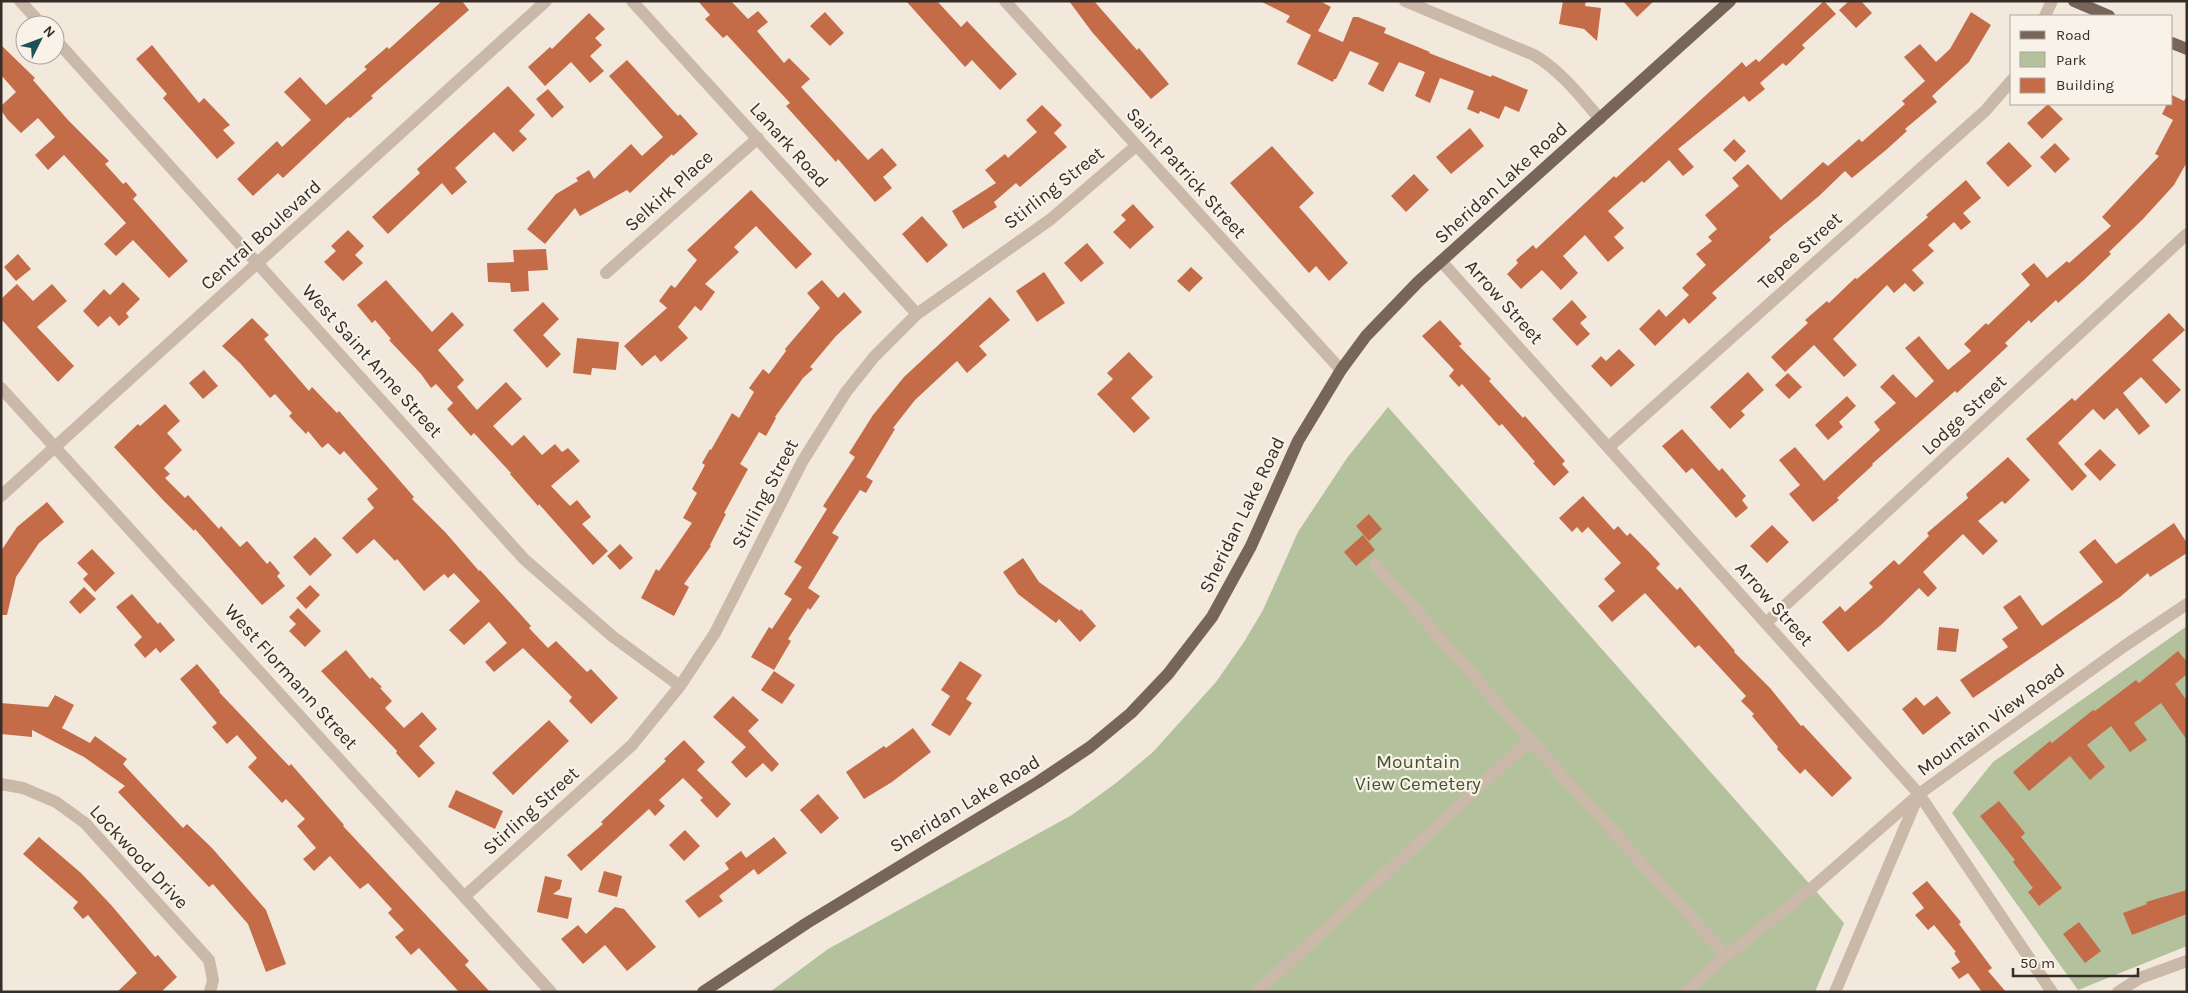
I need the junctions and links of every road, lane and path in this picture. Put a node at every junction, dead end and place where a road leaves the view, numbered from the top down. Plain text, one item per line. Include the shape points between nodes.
1 (20, 1) edge
2 (546, 1) edge
3 (632, 1) edge
4 (1005, 1) edge
5 (1405, 1) edge
6 (1730, 1) edge
7 (2052, 1) edge
8 (2074, 1) edge
9 (33, 15) edge
10 (2045, 15) edge
11 (2107, 15) edge
12 (2173, 43) edge
13 (2187, 49) edge
14 (65, 50) edge
15 (2010, 82) edge
16 (1600, 119) junction
17 (758, 138) junction
18 (1136, 146) junction
19 (2187, 234) edge
20 (1441, 261) junction
21 (258, 263) junction
22 (606, 273) dead end
23 (918, 314) junction
24 (1341, 370) junction
25 (1, 388) edge
26 (55, 447) junction
27 (1609, 447) junction
28 (1, 496) edge
29 (1375, 564) dead end
30 (2187, 604) edge
31 (1766, 623) junction
32 (680, 686) junction
33 (1530, 740) junction
34 (1, 784) edge
35 (1919, 794) junction
36 (465, 896) junction
37 (1726, 956) junction
38 (2187, 961) edge
39 (210, 992) edge
40 (551, 992) edge
41 (703, 992) edge
42 (1257, 992) edge
43 (1685, 992) edge
44 (1836, 992) edge
45 (2052, 992) edge
46 (2118, 992) edge

1 - 9 street
2 - 21 street, Central Boulevard
3 - 17 street, Lanark Road
4 - 18 street, Saint Patrick Street
5 - 16 street via 1547,62
6 - 16 main road, Sheridan Lake Road
7 - 10 street
8 - 11 main road
12 - 13 main road
14 - 21 street, West Saint Anne Street
15 - 27 street, Tepee Street via 1986,111
16 - 20 main road, Sheridan Lake Road
17 - 22 street, Selkirk Place
17 - 23 street, Lanark Road
18 - 23 street, Stirling Street via 1051,219
18 - 24 street, Saint Patrick Street
19 - 31 street, Lodge Street
20 - 24 main road, Sheridan Lake Road via 1380,320
20 - 27 street, Arrow Street
21 - 26 street, Central Boulevard
21 - 32 street, West Saint Anne Street via 524,559 612,636
23 - 32 street, Stirling Street via 874,356 824,426 802,462 715,633
24 - 41 main road, Sheridan Lake Road via 1298,442 1251,546 1217,610 1185,653 1131,713 1090,747 1038,782 807,923
25 - 26 street, West Flormann Street
26 - 28 street, Central Boulevard
26 - 36 street, West Flormann Street
27 - 31 street, Arrow Street
29 - 33 street
30 - 35 street, Mountain View Road
31 - 35 street, Arrow Street
32 - 36 street, Stirling Street via 632,745
33 - 37 street
33 - 42 street
34 - 39 street, Lockwood Drive via 23,788 56,802 85,824 209,960 213,980
35 - 37 street via 1813,888
35 - 44 street, Mountain View Road
35 - 45 street, Arrow Street
36 - 40 street, West Flormann Street
37 - 43 street
38 - 46 street via 2140,978

